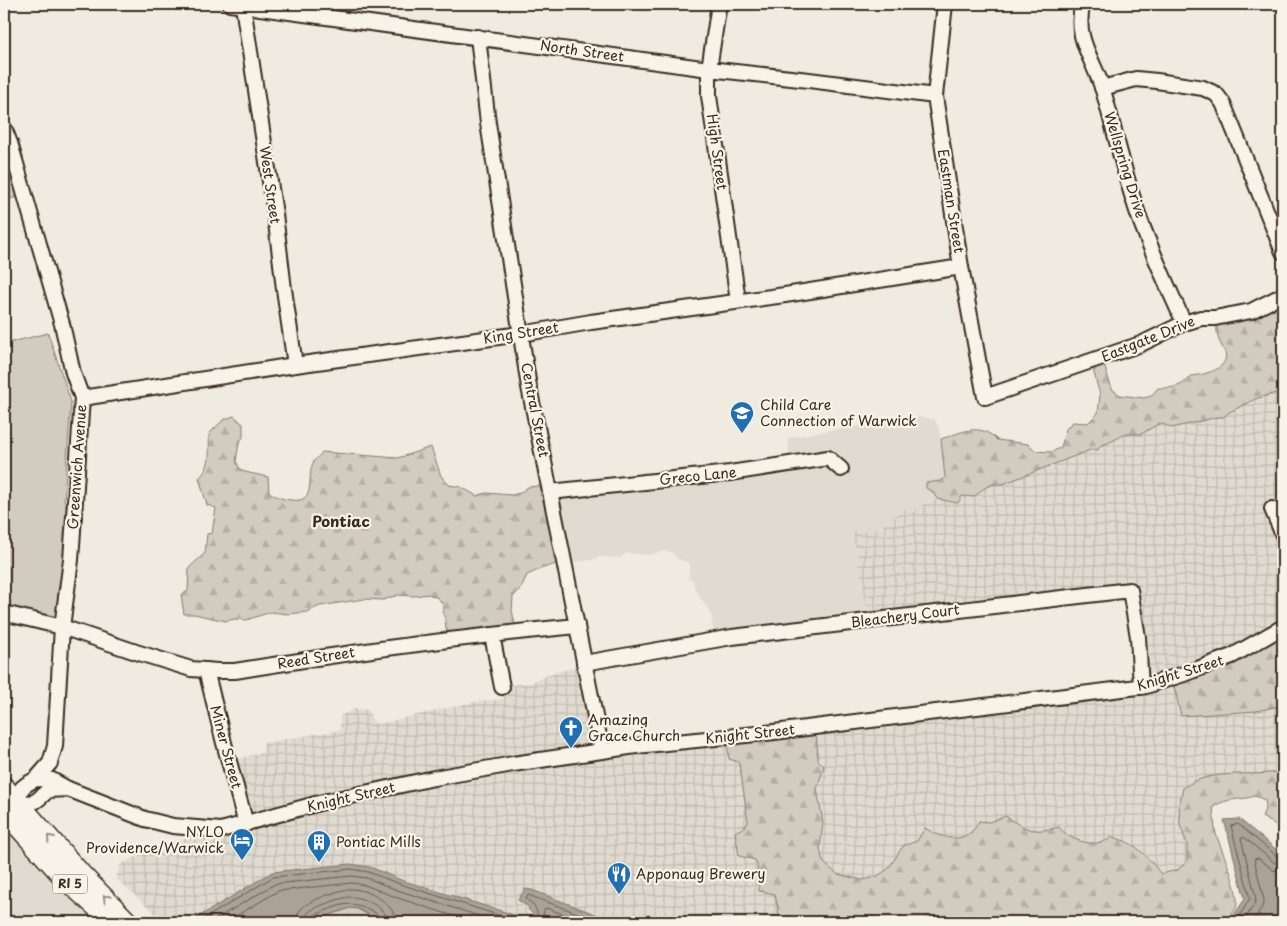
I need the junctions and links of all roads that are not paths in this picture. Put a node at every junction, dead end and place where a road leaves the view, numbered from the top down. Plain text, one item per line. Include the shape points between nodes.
1 (719, 4) edge
2 (945, 4) edge
3 (1083, 4) edge
4 (237, 5) edge
5 (478, 37) junction
6 (709, 69) junction
7 (1102, 88) junction
8 (935, 96) junction
9 (4, 128) edge
10 (1283, 252) edge
11 (961, 267) junction
12 (1283, 295) edge
13 (738, 301) junction
14 (1184, 322) junction
15 (521, 334) junction
16 (295, 365) junction
17 (985, 397) joint
18 (82, 398) junction
19 (841, 469) dead end
20 (550, 492) junction
21 (1272, 509) dead end
22 (1283, 535) edge
23 (4, 613) edge
24 (62, 626) junction
25 (577, 626) junction
26 (1283, 627) edge
27 (492, 635) junction
28 (584, 663) junction
29 (206, 670) junction
30 (502, 687) dead end
31 (1141, 687) junction
32 (602, 751) junction
33 (36, 779) junction
34 (4, 786) edge
35 (68, 789) junction
36 (8, 808) edge
37 (246, 824) junction
38 (112, 922) edge
39 (129, 922) edge

1 - 6 street, High Street
2 - 8 street, Eastman Street
3 - 7 street, Wellspring Drive via 1081,38
4 - 5 street, North Street
4 - 16 street, West Street via 275,214
5 - 6 street, North Street
5 - 15 street, Central Street
6 - 8 street, North Street
6 - 13 street, High Street via 709,96
7 - 10 street via 1136,79 1203,88 1216,94 1223,103
7 - 14 street, Wellspring Drive via 1138,215
8 - 11 street, Eastman Street
9 - 18 street, Greenwich Avenue
11 - 13 street, King Street
11 - 17 street, Eastman Street
12 - 14 street, Eastgate Drive via 1251,311
13 - 15 street, King Street
14 - 17 street, Eastgate Drive via 1141,344
15 - 16 street, King Street
15 - 20 street, Central Street
16 - 18 street, King Street
18 - 24 street, Greenwich Avenue via 71,560
19 - 20 street, Greco Lane via 828,458 730,473
20 - 25 street, Central Street
21 - 22 street
23 - 24 street, Reed Street
24 - 29 street, Reed Street via 191,669
24 - 33 street, Greenwich Avenue via 55,746 50,763
25 - 27 street, Reed Street
25 - 28 street, Central Street
26 - 31 street, Knight Street via 1232,656
27 - 29 street, Reed Street via 344,653 236,671
27 - 30 street
28 - 31 street, Bleachery Court via 732,637 1130,590 1138,637
28 - 32 street, Central Street
29 - 37 street, Miner Street
31 - 32 street, Knight Street
32 - 37 street, Knight Street via 434,778 323,802
33 - 35 street, Knight Street via 52,780
33 - 36 street via 22,788
34 - 36 main road, RI 5
35 - 36 street via 48,790 35,803
35 - 37 street, Knight Street via 136,816 173,826 221,830
36 - 38 main road, RI 5 via 66,880
39 -> 36 main road, RI 5 via 82,874

